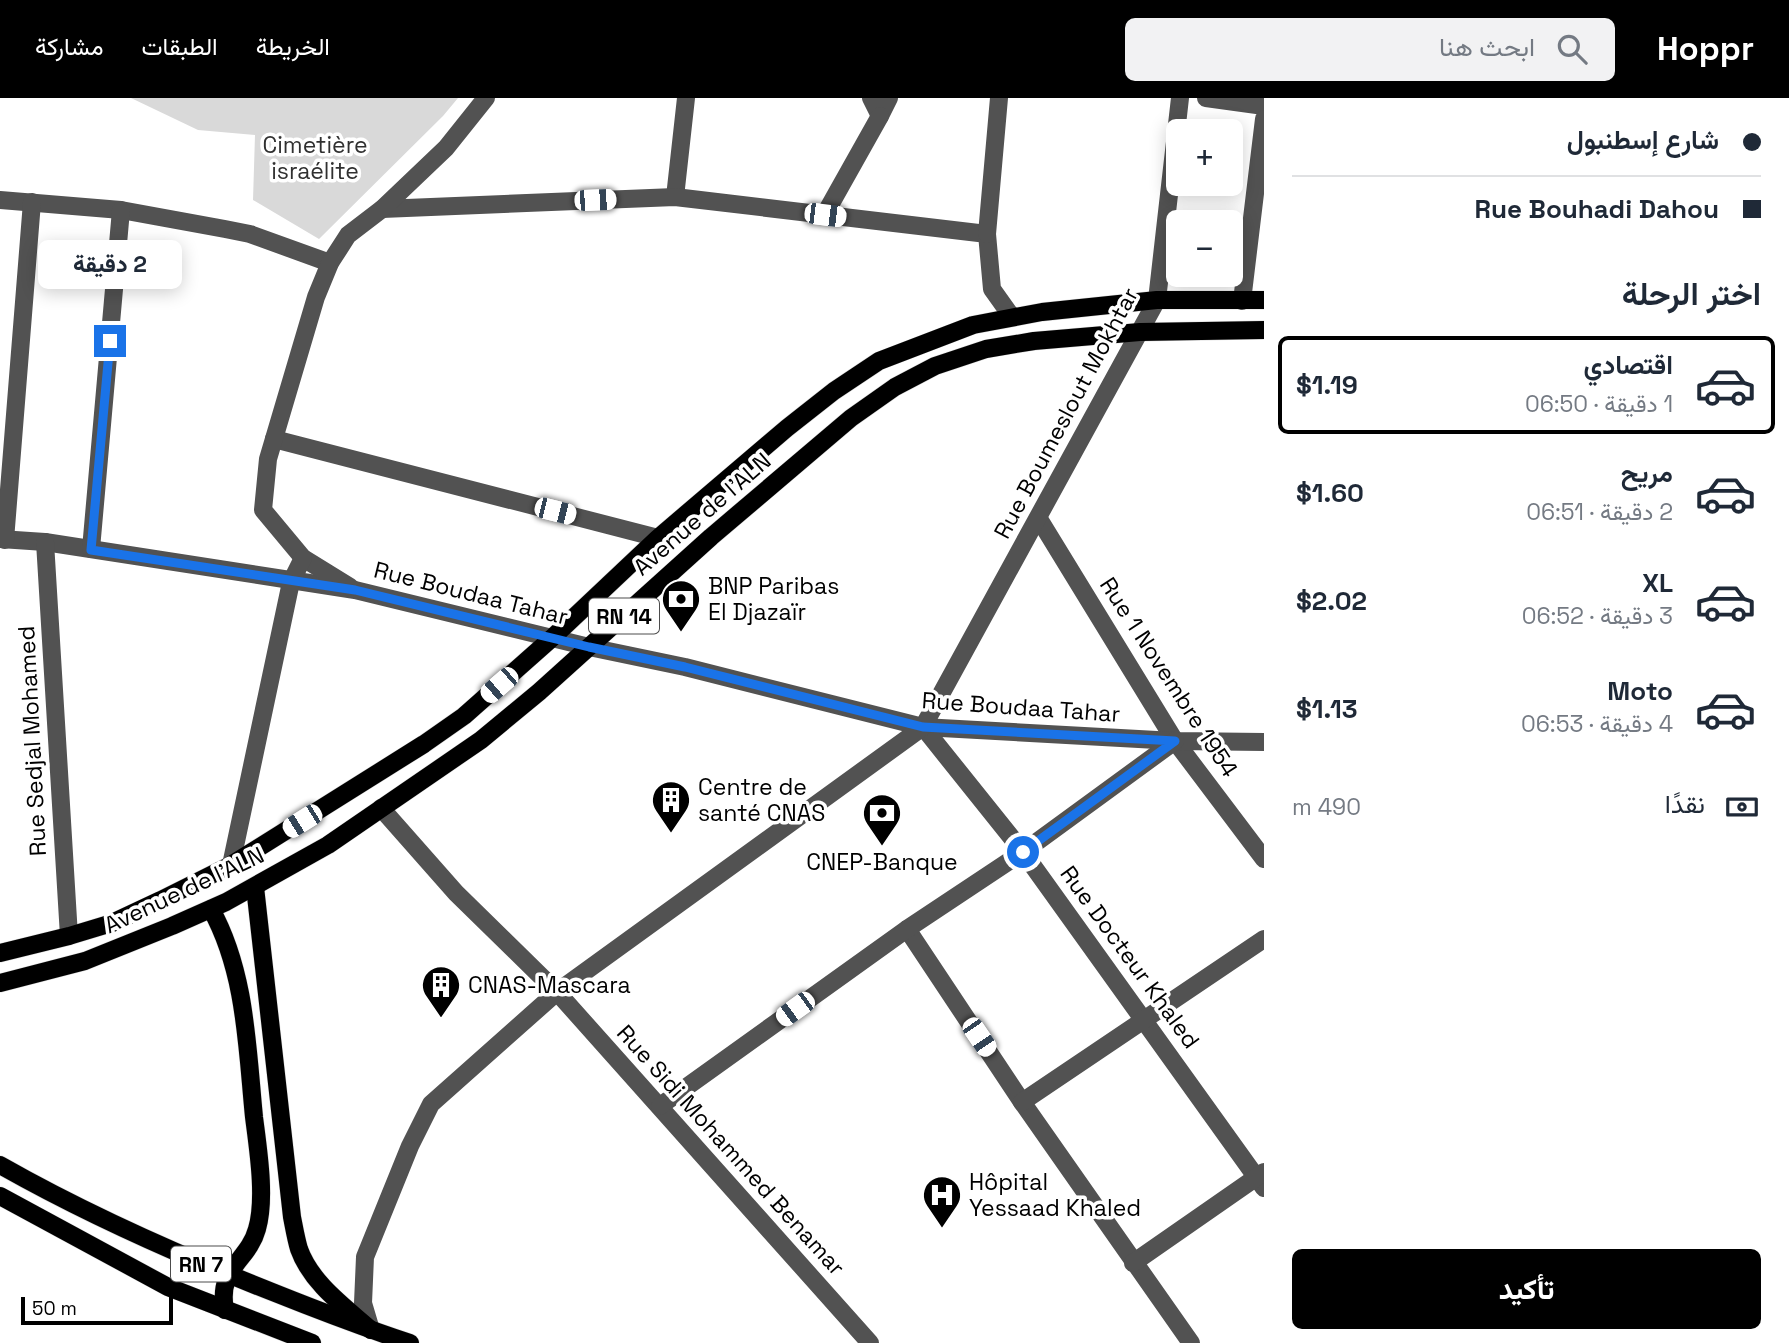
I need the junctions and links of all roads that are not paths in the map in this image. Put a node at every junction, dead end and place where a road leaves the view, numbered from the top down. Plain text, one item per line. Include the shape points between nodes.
1 (485, 98) edge
2 (686, 98) edge
3 (871, 98) edge
4 (889, 98) edge
5 (999, 98) edge
6 (1180, 98) edge
7 (1206, 98) edge
8 (1264, 106) edge
9 (880, 116) junction
10 (1264, 119) edge
11 (675, 197) junction
12 (0, 200) edge
13 (32, 202) junction
14 (382, 209) junction
15 (121, 210) junction
16 (825, 215) junction
17 (987, 234) junction
18 (330, 264) junction
19 (1157, 300) junction
20 (1264, 300) edge
21 (1242, 301) junction
22 (1012, 317) junction
23 (1264, 330) edge
24 (1140, 332) junction
25 (274, 439) junction
26 (1039, 519) junction
27 (658, 538) junction
28 (2, 540) edge
29 (45, 542) junction
30 (91, 550) junction
31 (303, 558) junction
32 (291, 582) junction
33 (355, 590) junction
34 (552, 638) junction
35 (589, 647) junction
36 (923, 727) junction
37 (1175, 741) junction
38 (1264, 742) edge
39 (381, 808) junction
40 (1023, 852) junction
41 (1264, 859) edge
42 (231, 865) junction
43 (255, 887) junction
44 (211, 909) junction
45 (907, 929) junction
46 (69, 936) junction
47 (1264, 939) edge
48 (0, 953) edge
49 (0, 983) edge
50 (557, 992) junction
51 (1146, 1021) junction
52 (1022, 1102) junction
53 (660, 1106) junction
54 (0, 1165) edge
55 (1261, 1179) edge
56 (0, 1196) edge
57 (1133, 1263) junction
58 (228, 1274) junction
59 (225, 1310) junction
60 (371, 1330) junction
61 (312, 1343) edge
62 (410, 1343) edge
63 (870, 1343) edge
64 (1191, 1343) edge

1 - 14 street via 446,148
2 - 11 street
3 - 9 street
4 - 9 street
5 - 17 street
6 - 19 street, Rue Boumeslout Mokhtar
7 - 8 street
9 - 16 street
10 - 21 street
11 - 14 street
11 - 16 street
12 - 13 street
13 - 15 street
13 - 28 street
14 - 18 street via 348,234
15 - 18 street via 250,234
15 - 30 street
16 - 17 street
17 - 22 street via 992,289
18 - 25 street
19 - 21 main road, Avenue de l'ALN / RN 14
19 - 22 main road, Avenue de l'ALN / RN 14
19 - 24 street, Rue Boumeslout Mokhtar
20 - 21 main road, Avenue de l'ALN / RN 14
22 - 27 main road, Avenue de l'ALN / RN 14 via 973,325 879,361 787,428
23 - 24 main road, Avenue de l'ALN / RN 14
24 - 26 street, Rue Boumeslout Mokhtar
24 - 35 main road, Avenue de l'ALN / RN 14 via 986,349 935,366 895,387 831,435
25 - 27 street
25 - 31 street via 263,510
26 - 36 street, Rue Boumeslout Mokhtar
26 - 37 street, Rue 1 Novembre 1954
27 - 34 main road, Avenue de l'ALN / RN 14
28 - 29 street, Rue Boudaa Tahar
29 - 30 street, Rue Boudaa Tahar
29 - 46 street, Rue Sedjal Mohamed
30 - 32 street, Rue Boudaa Tahar
31 - 32 street
31 - 33 street
32 - 33 street, Rue Boudaa Tahar
32 - 42 street
33 - 34 street, Rue Boudaa Tahar
34 - 35 street, Rue Boudaa Tahar
34 - 42 main road, Avenue de l'ALN / RN 14 via 464,716
35 - 36 street, Rue Boudaa Tahar
35 - 39 main road, Avenue de l'ALN / RN 14 via 481,740
36 - 37 street, Rue Boudaa Tahar
36 - 40 street, Rue Docteur Khaled
36 - 50 street
37 - 38 street, Rue Boudaa Tahar
37 - 40 street
37 - 41 street, Rue 1 Novembre 1954
39 - 43 main road, Avenue de l'ALN / RN 14
39 - 50 street, Rue Sidi Mohammed Benamar via 456,893
40 - 45 street
40 - 51 street, Rue Docteur Khaled
42 - 46 main road, Avenue de l'ALN / RN 14 via 112,923
43 - 44 main road, Avenue de l'ALN / RN 14
43 - 60 main road via 299,1250 324,1288
44 - 49 main road, Avenue de l'ALN / RN 14 via 85,961
44 - 58 main road via 228,946 242,1000 261,1202 257,1230
45 - 52 street
45 - 53 street
46 - 48 main road, Avenue de l'ALN / RN 14
47 - 51 street
50 - 53 street, Rue Sidi Mohammed Benamar
50 - 60 street via 431,1104 365,1257 363,1303
51 - 52 street
51 - 55 street, Rue Docteur Khaled
52 - 57 street
53 - 63 street, Rue Sidi Mohammed Benamar
54 - 58 main road, RN 7
55 - 57 street
56 - 59 main road, RN 7 via 168,1287
57 - 64 street
58 - 59 main road via 222,1294
58 - 60 main road, RN 7
59 - 61 main road, RN 7
60 - 62 main road, RN 7

